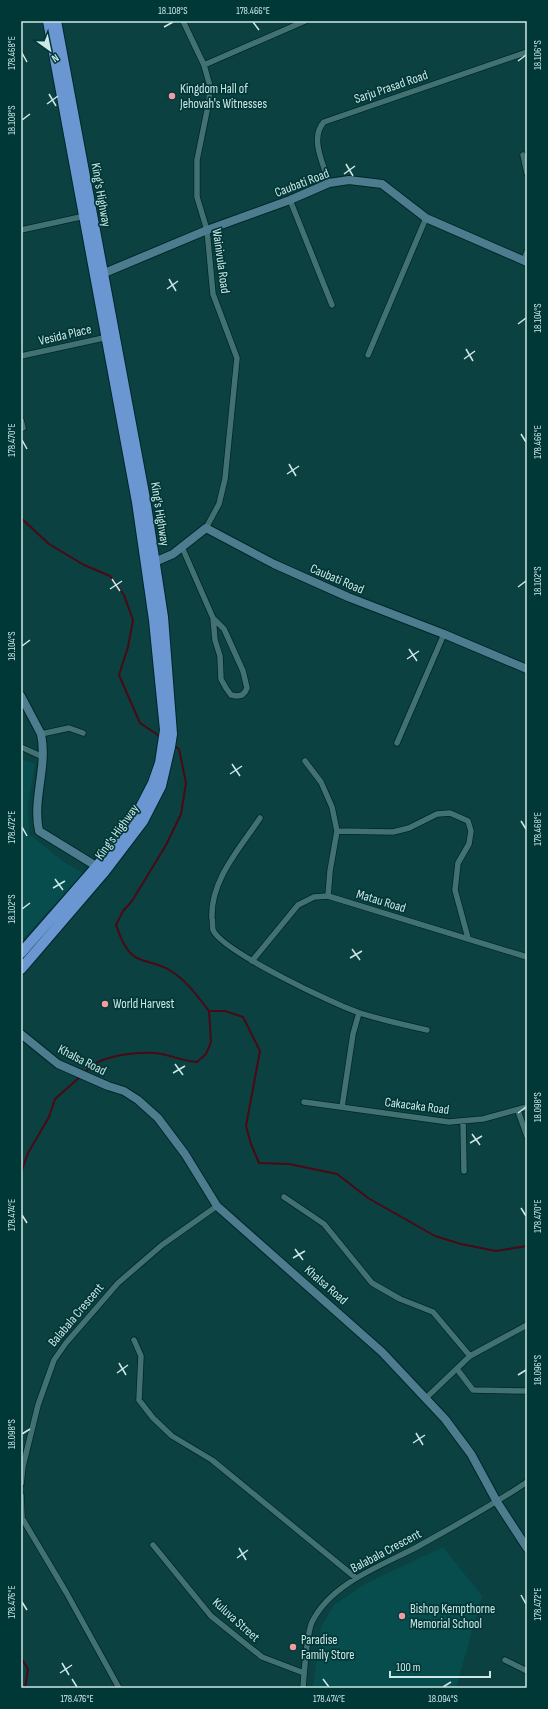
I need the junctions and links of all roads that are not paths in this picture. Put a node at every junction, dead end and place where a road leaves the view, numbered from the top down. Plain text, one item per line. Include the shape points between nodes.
1 (48, 21) edge
2 (56, 21) edge
3 (183, 21) edge
4 (305, 21) edge
5 (527, 52) edge
6 (204, 65) junction
7 (523, 155) dead end
8 (527, 173) edge
9 (329, 183) junction
10 (290, 200) junction
11 (87, 216) junction
12 (426, 218) junction
13 (21, 230) edge
14 (207, 230) junction
15 (527, 252) edge
16 (526, 261) edge
17 (102, 274) junction
18 (332, 305) dead end
19 (110, 336) junction
20 (368, 355) dead end
21 (21, 356) edge
22 (21, 420) edge
23 (23, 428) dead end
24 (206, 528) junction
25 (182, 547) junction
26 (151, 564) junction
27 (213, 618) junction
28 (444, 634) junction
29 (527, 669) edge
30 (21, 696) edge
31 (83, 733) dead end
32 (41, 734) junction
33 (397, 743) dead end
34 (21, 747) edge
35 (43, 757) junction
36 (305, 761) dead end
37 (260, 818) dead end
38 (338, 831) junction
39 (101, 869) junction
40 (328, 896) junction
41 (468, 938) junction
42 (21, 953) edge
43 (527, 957) edge
44 (252, 961) junction
45 (21, 969) edge
46 (359, 1013) junction
47 (427, 1030) dead end
48 (21, 1034) edge
49 (304, 1102) dead end
50 (342, 1107) junction
51 (527, 1107) edge
52 (518, 1111) junction
53 (463, 1121) junction
54 (527, 1136) edge
55 (464, 1171) dead end
56 (284, 1197) dead end
57 (217, 1206) junction
58 (527, 1325) edge
59 (134, 1340) dead end
60 (470, 1356) junction
61 (457, 1369) junction
62 (527, 1391) edge
63 (426, 1398) junction
64 (22, 1467) edge
65 (527, 1482) edge
66 (21, 1484) edge
67 (21, 1495) edge
68 (497, 1502) junction
69 (153, 1545) dead end
70 (527, 1548) edge
71 (356, 1578) junction
72 (505, 1660) dead end
73 (527, 1671) edge
74 (304, 1673) junction
75 (120, 1688) edge
76 (303, 1688) edge

1 - 11 highway, King's Highway
2 - 11 highway, King's Highway
3 - 6 street, Wainivula Road
4 - 6 street
5 - 9 street, Sarju Prasad Road via 324,122 317,135
6 - 14 street, Wainivula Road via 210,86 197,160 197,197
7 - 8 street
9 - 10 street, Caubati Road
9 - 12 street, Caubati Road via 349,180 382,184
10 - 14 street, Caubati Road
10 - 18 street
11 - 13 street
11 - 17 highway, King's Highway
11 - 19 highway, King's Highway
12 - 16 street, Caubati Road
12 - 20 street
14 - 17 street, Caubati Road
14 - 24 street, Wainivula Road via 213,294 237,358 225,479 219,504
15 - 16 street
17 - 19 highway, King's Highway
19 - 21 street, Vesida Place
19 - 26 highway, King's Highway via 144,499
22 - 23 street
24 - 25 street
24 - 28 street, Caubati Road via 274,564 348,597
25 - 26 street
25 - 27 street
26 - 39 highway, King's Highway via 163,617 167,746 145,801
27 - 27 street via 224,630 243,671 247,688 242,695 231,695 221,679
28 - 29 street, Caubati Road
28 - 33 street
30 - 32 street
31 - 32 street via 69,728
32 - 35 street
34 - 35 street
35 - 39 street via 37,805 39,831
36 - 38 street via 321,782 332,807
37 - 44 street via 224,873 214,896 212,913 213,929 218,937
38 - 40 street
38 - 41 street via 393,832 409,828 437,814 450,814 468,821 471,831 470,844 458,863 455,890
39 - 42 highway, King's Highway
39 - 45 highway, King's Highway
40 - 41 street, Matau Road
40 - 44 street, Matau Road via 314,898 298,905
41 - 43 street, Matau Road
44 - 46 street
46 - 47 street
46 - 50 street via 353,1034
48 - 57 street, Khalsa Road via 58,1064 124,1091 138,1100 158,1118 185,1154
49 - 50 street, Cakacaka Road
50 - 53 street, Cakacaka Road via 449,1122
51 - 52 street, Cakacaka Road
52 - 53 street, Cakacaka Road
52 - 54 street
53 - 55 street
56 - 60 street via 324,1224 372,1283 400,1299 433,1312
57 - 63 street, Khalsa Road via 377,1347
57 - 64 street, Balabala Crescent via 162,1245 118,1283 66,1343 54,1360 38,1405
58 - 60 street
59 - 71 street via 141,1356 139,1400 153,1418 172,1436 212,1460
60 - 61 street
61 - 62 street via 473,1390
61 - 63 street
63 - 68 street, Khalsa Road via 470,1454
64 - 66 street, Balabala Crescent
65 - 68 street, Balabala Crescent
67 - 75 street via 22,1518
68 - 70 street, Khalsa Road
68 - 71 street, Balabala Crescent
69 - 74 street, Kuluva Street via 211,1616 262,1657
71 - 74 street, Balabala Crescent via 324,1604 311,1623
72 - 73 street
74 - 76 street, Balabala Crescent

